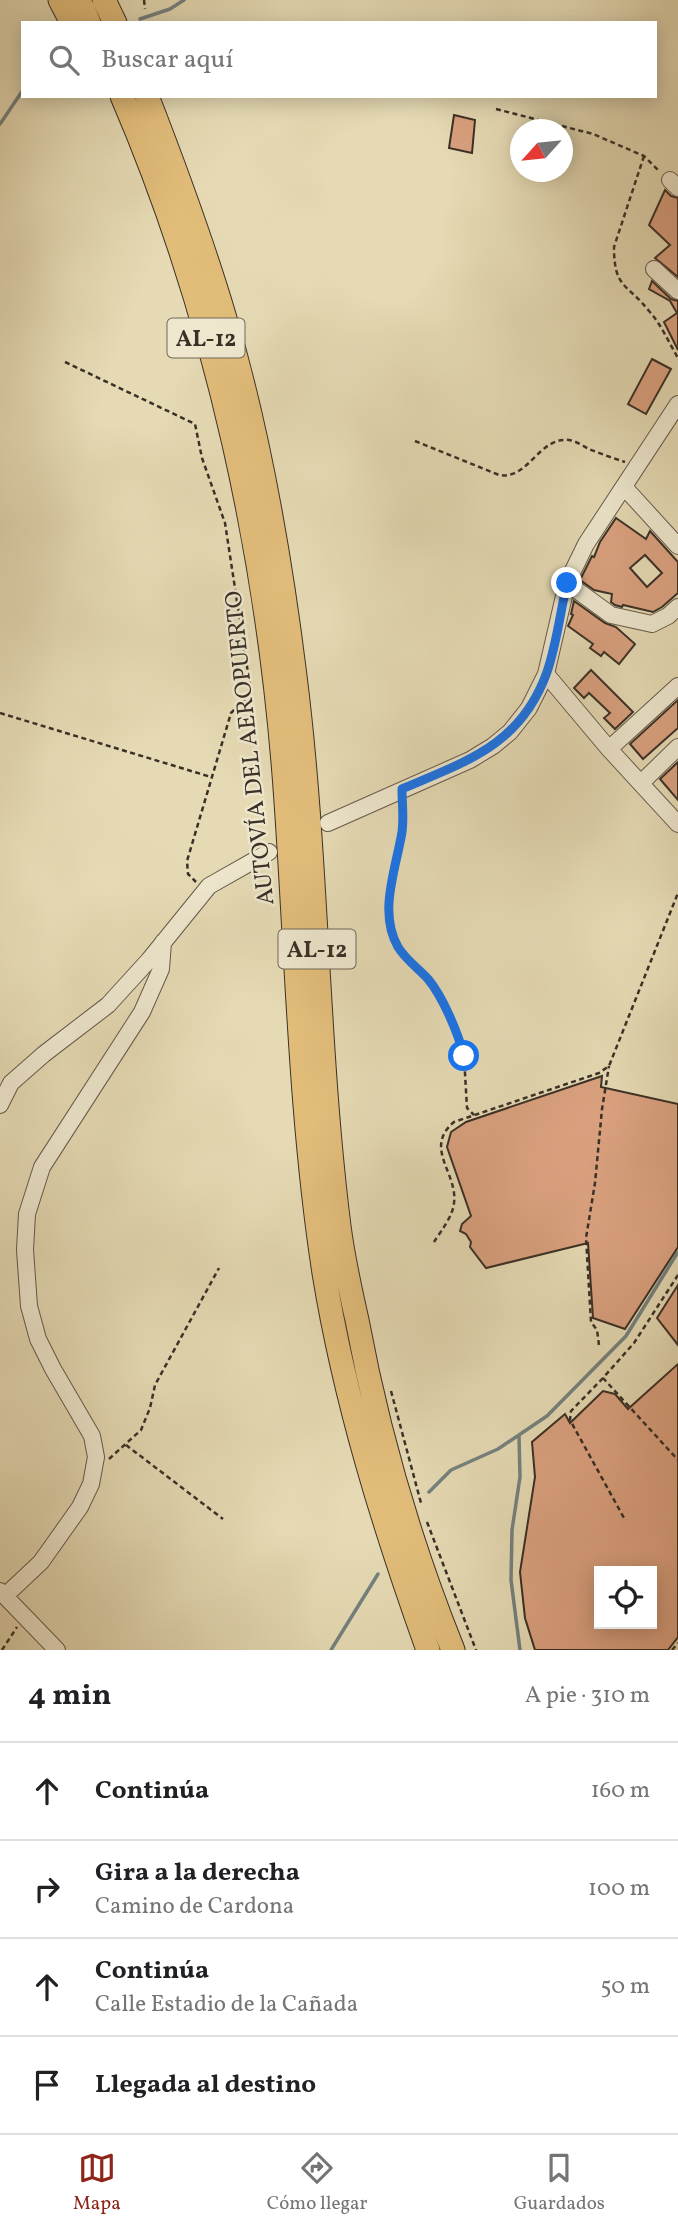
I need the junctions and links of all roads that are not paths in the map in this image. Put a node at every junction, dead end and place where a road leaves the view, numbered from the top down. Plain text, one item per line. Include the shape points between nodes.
1 (60, 0) edge
2 (79, 0) edge
3 (106, 0) edge
4 (71, 21) edge
5 (88, 21) edge
6 (115, 21) edge
7 (110, 98) edge
8 (123, 98) edge
9 (148, 98) edge
10 (172, 224) junction
11 (654, 269) dead end
12 (678, 291) edge
13 (678, 404) edge
14 (625, 488) junction
15 (678, 546) edge
16 (567, 583) junction
17 (675, 616) edge
18 (546, 674) junction
19 (678, 686) edge
20 (678, 747) edge
21 (609, 749) junction
22 (641, 783) junction
23 (328, 823) dead end
24 (678, 824) edge
25 (269, 852) dead end
26 (163, 942) junction
27 (0, 1105) edge
28 (3, 1593) edge
29 (57, 1650) edge
30 (428, 1650) edge
31 (453, 1650) edge

1 - 4 highway
2 - 5 highway
3 - 6 highway
7 - 10 highway
8 - 10 highway, AUTOVÍA DEL AEROPUERTO / AL-12
9 - 31 highway, AUTOVÍA DEL AEROPUERTO / AL-12 via 225,318 262,470 284,589 304,759 340,1231 384,1443 421,1566
10 - 30 highway, AUTOVÍA DEL AEROPUERTO / AL-12 via 236,452 265,611 286,801 305,1111 325,1274 374,1489
11 - 12 street
13 - 14 street
14 - 15 street
14 - 16 street via 586,544
16 - 17 street via 611,615 652,624
16 - 18 street
18 - 21 street
18 - 23 street via 529,708 494,746
19 - 21 street
20 - 22 street
21 - 22 street
22 - 24 street
25 - 26 street via 209,886
26 - 27 street via 108,1005 11,1083
26 - 28 street via 161,969 142,1012 43,1167 27,1214 29,1306 38,1339 92,1436 96,1457 91,1484 54,1546
28 - 29 street

